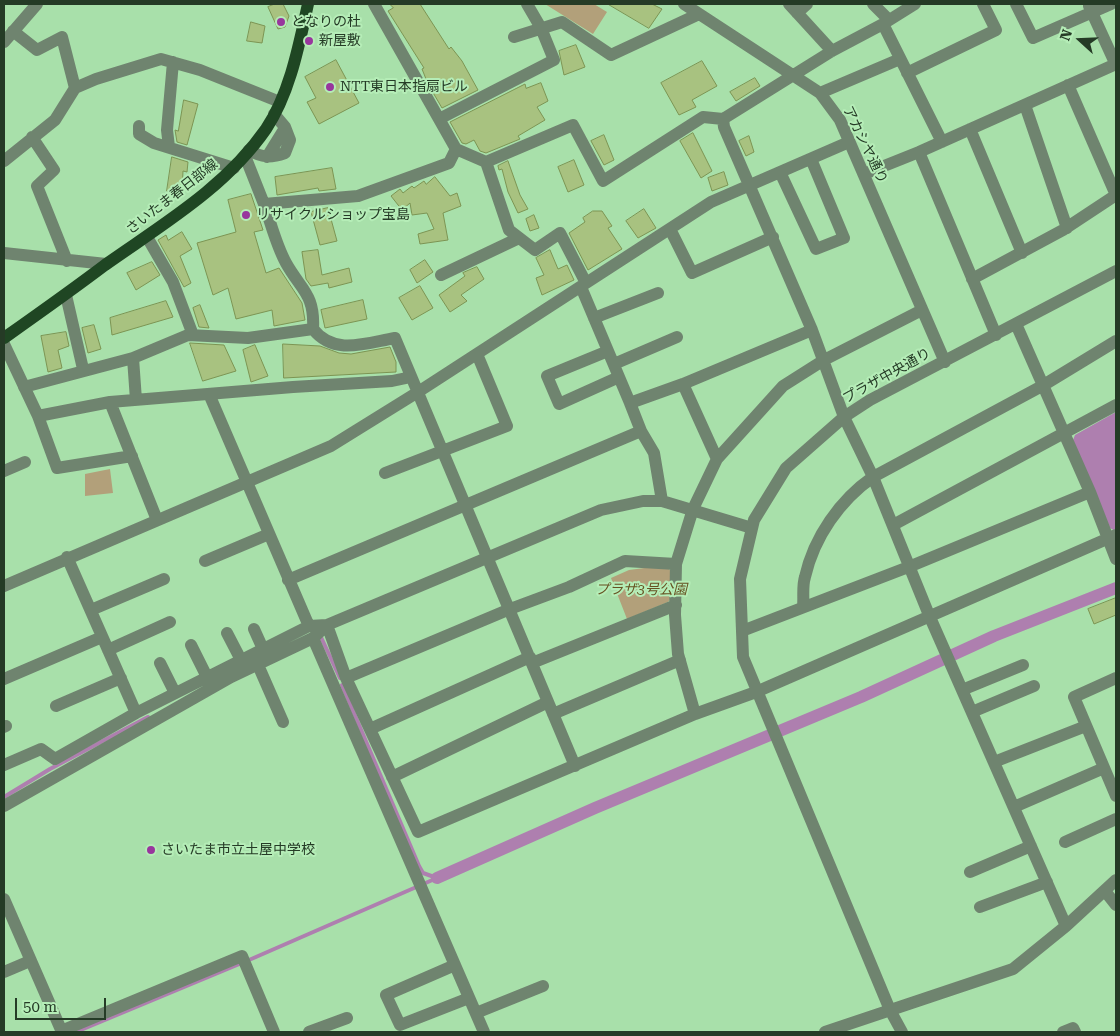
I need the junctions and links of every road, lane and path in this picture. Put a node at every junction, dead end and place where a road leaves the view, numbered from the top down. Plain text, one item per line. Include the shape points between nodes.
1 (37, 4) edge
2 (308, 4) edge
3 (374, 4) edge
4 (527, 4) edge
5 (684, 4) edge
6 (807, 4) edge
7 (873, 4) edge
8 (914, 4) edge
9 (983, 4) edge
10 (1016, 4) edge
11 (1112, 4) edge
12 (793, 8) edge
13 (1090, 8) edge
14 (699, 14) junction
15 (886, 22) junction
16 (541, 28) junction
17 (13, 31) junction
18 (514, 38) dead end
19 (4, 42) edge
20 (832, 51) junction
21 (900, 59) junction
22 (172, 62) junction
23 (1116, 64) edge
24 (907, 73) junction
25 (796, 76) junction
26 (1068, 85) junction
27 (75, 88) junction
28 (820, 93) junction
29 (1025, 105) junction
30 (277, 108) junction
31 (440, 118) junction
32 (723, 119) junction
33 (139, 126) dead end
34 (970, 129) junction
35 (32, 137) junction
36 (850, 142) junction
37 (942, 142) junction
38 (169, 147) junction
39 (456, 149) junction
40 (919, 152) junction
41 (247, 153) junction
42 (811, 159) junction
43 (4, 160) edge
44 (486, 162) junction
45 (234, 168) junction
46 (780, 172) junction
47 (864, 174) junction
48 (749, 184) junction
49 (1116, 195) edge
50 (264, 204) junction
51 (1067, 228) junction
52 (670, 229) junction
53 (773, 237) junction
54 (147, 238) junction
55 (519, 238) junction
56 (1022, 253) junction
57 (4, 254) edge
58 (67, 261) junction
59 (106, 264) junction
60 (1116, 271) edge
61 (441, 275) dead end
62 (972, 279) junction
63 (584, 285) junction
64 (658, 292) dead end
65 (66, 295) junction
66 (922, 310) junction
67 (594, 318) junction
68 (1016, 324) junction
69 (313, 329) junction
70 (812, 330) junction
71 (193, 335) junction
72 (996, 335) junction
73 (677, 337) dead end
74 (4, 338) edge
75 (1116, 341) edge
76 (4, 344) edge
77 (608, 351) junction
78 (477, 354) junction
79 (133, 358) junction
80 (824, 360) junction
81 (945, 362) junction
82 (614, 364) junction
83 (83, 370) junction
84 (411, 377) junction
85 (619, 377) junction
86 (683, 384) junction
87 (1042, 386) junction
88 (24, 387) junction
89 (418, 392) junction
90 (209, 394) junction
91 (136, 400) junction
92 (110, 402) junction
93 (630, 403) junction
94 (1116, 404) edge
95 (38, 416) junction
96 (844, 417) junction
97 (641, 431) junction
98 (1063, 432) junction
99 (443, 450) junction
100 (132, 456) junction
101 (717, 460) junction
102 (25, 462) dead end
103 (4, 471) edge
104 (385, 473) dead end
105 (873, 477) junction
106 (247, 482) junction
107 (1090, 492) junction
108 (662, 500) junction
109 (466, 505) junction
110 (693, 510) junction
111 (157, 520) junction
112 (893, 525) junction
113 (752, 528) junction
114 (269, 534) junction
115 (1112, 536) edge
116 (488, 556) junction
117 (67, 557) junction
118 (1116, 559) edge
119 (205, 561) dead end
120 (676, 564) junction
121 (911, 566) junction
122 (164, 579) dead end
123 (288, 580) junction
124 (4, 586) edge
125 (676, 605) junction
126 (803, 607) junction
127 (510, 609) junction
128 (91, 610) junction
129 (929, 615) junction
130 (170, 622) dead end
131 (327, 625) junction
132 (309, 626) junction
133 (254, 629) dead end
134 (742, 631) junction
135 (227, 633) dead end
136 (102, 636) junction
137 (313, 638) junction
138 (191, 645) dead end
139 (263, 649) junction
140 (108, 650) junction
141 (241, 660) junction
142 (531, 660) junction
143 (680, 660) junction
144 (160, 663) dead end
145 (258, 665) junction
146 (1023, 665) dead end
147 (120, 678) junction
148 (207, 678) junction
149 (346, 678) junction
150 (1116, 678) edge
151 (4, 679) edge
152 (1034, 686) dead end
153 (962, 690) junction
154 (756, 692) junction
155 (175, 694) junction
156 (548, 702) junction
157 (56, 706) dead end
158 (972, 712) junction
159 (136, 714) junction
160 (553, 714) junction
161 (695, 714) junction
162 (283, 722) dead end
163 (1086, 726) junction
164 (370, 729) junction
165 (994, 762) junction
166 (4, 765) edge
167 (575, 766) junction
168 (1104, 768) junction
169 (392, 777) junction
170 (1116, 796) edge
171 (4, 806) edge
172 (1014, 807) junction
173 (1116, 819) edge
174 (1064, 842) dead end
175 (1031, 846) junction
176 (970, 872) dead end
177 (1116, 880) edge
178 (1047, 882) junction
179 (1105, 891) junction
180 (4, 899) edge
181 (1116, 905) edge
182 (980, 906) dead end
183 (1066, 926) junction
184 (30, 961) junction
185 (455, 965) junction
186 (4, 972) edge
187 (543, 986) dead end
188 (469, 998) junction
189 (890, 1010) junction
190 (476, 1013) junction
191 (347, 1018) dead end
192 (61, 1031) edge
193 (274, 1032) edge
194 (309, 1032) edge
195 (484, 1032) edge
196 (825, 1032) edge
197 (902, 1032) edge
198 (1063, 1032) edge
199 (1075, 1032) edge

1 - 17 street
2 - 30 main road, さいたま春日部線 via 299,44
3 - 31 street
4 - 16 street
5 - 14 street, アカシヤ通り
6 - 12 street
7 - 15 street
8 - 15 street
9 - 24 street via 996,30
10 - 13 street via 1033,38
11 - 13 street
12 - 20 street
13 - 23 street
14 - 16 street via 611,54 562,22
14 - 25 street, アカシヤ通り
15 - 20 street
15 - 21 street
16 - 18 street
16 - 31 street via 554,60
17 - 19 street
17 - 27 street via 37,50 62,37
20 - 25 street
21 - 24 street
21 - 28 street
22 - 27 street via 161,59 96,78
22 - 30 street via 200,70
22 - 38 street via 166,130
23 - 26 street
24 - 37 street
25 - 28 street, アカシヤ通り
25 - 32 street
26 - 29 street
26 - 49 street
27 - 35 street via 55,120
28 - 36 street, アカシヤ通り via 840,120
29 - 34 street
29 - 51 street
30 - 41 main road, さいたま春日部線
30 - 41 street via 290,140 285,153 272,158
31 - 39 street
32 - 44 street via 703,117 604,181 573,124
32 - 48 street
33 - 38 street via 139,134
34 - 37 street
34 - 56 street
35 - 43 street
35 - 58 street via 54,170 37,186
36 - 42 street
36 - 47 street, アカシヤ通り
37 - 40 street
38 - 45 street
39 - 44 street
39 - 50 street via 449,163 358,196
40 - 47 street
40 - 62 street
41 - 45 main road, さいたま春日部線
41 - 50 street
42 - 46 street
42 - 46 street via 844,238 816,250
44 - 55 street via 509,230
45 - 54 main road, さいたま春日部線 via 206,194
46 - 48 street
47 - 66 street, アカシヤ通り
48 - 52 street via 711,202
48 - 53 street
49 - 51 street
50 - 69 street via 285,262 310,299
51 - 56 street
52 - 53 street via 692,274
52 - 63 street
53 - 70 street
54 - 59 main road, さいたま春日部線
54 - 71 street via 172,282
55 - 61 street
55 - 63 street via 535,250 560,233
56 - 62 street
57 - 58 street
58 - 59 street
59 - 65 main road, さいたま春日部線
60 - 68 street, プラザ中央通り
62 - 72 street
63 - 67 street
63 - 78 street
64 - 67 street
65 - 74 main road, さいたま春日部線
65 - 83 street
66 - 80 street
66 - 81 street, アカシヤ通り
67 - 77 street
68 - 72 street, プラザ中央通り
68 - 87 street
69 - 71 street via 248,338
69 - 84 street via 320,339 343,347 395,338
70 - 80 street
70 - 86 street
71 - 79 street
72 - 81 street, プラザ中央通り
73 - 82 street
75 - 87 street
76 - 88 street
77 - 82 street
77 - 85 street via 547,376 559,404
78 - 89 street
78 - 99 street via 507,426
79 - 83 street
79 - 91 street
80 - 96 street
80 - 101 street via 783,386
81 - 96 street, プラザ中央通り
82 - 85 street
83 - 88 street
84 - 89 street
84 - 90 street
85 - 93 street
86 - 93 street
86 - 101 street
87 - 98 street
87 - 105 street
88 - 95 street
89 - 99 street
89 - 106 street via 331,446
90 - 91 street
90 - 106 street
91 - 92 street
92 - 95 street
92 - 100 street
93 - 97 street
94 - 98 street
95 - 100 street via 57,468
96 - 105 street
96 - 113 street, プラザ中央通り via 786,468
97 - 108 street via 654,453
97 - 109 street
98 - 107 street
98 - 112 street
99 - 104 street
99 - 109 street
100 - 111 street
101 - 110 street
102 - 103 street
105 - 112 street
105 - 126 street via 853,491 815,548 804,577
106 - 111 street
106 - 114 street
107 - 115 street
107 - 121 street
108 - 110 street
108 - 116 street via 601,510
109 - 116 street
109 - 123 street
110 - 113 street
110 - 120 street
111 - 117 street
112 - 121 street
113 - 134 street, プラザ中央通り via 740,579
114 - 119 street
114 - 123 street
115 - 118 street
115 - 129 street
116 - 127 street
116 - 131 street
117 - 124 street
117 - 128 street
120 - 125 street
120 - 127 street via 625,561
121 - 126 street
121 - 129 street
122 - 128 street
123 - 132 street
125 - 142 street
125 - 143 street
126 - 134 street
127 - 142 street
127 - 149 street
128 - 136 street
129 - 153 street
129 - 154 street
130 - 140 street
131 - 132 street
131 - 137 street
131 - 149 street
132 - 139 street
133 - 139 street
134 - 154 street, プラザ中央通り via 743,657
135 - 141 street
136 - 140 street
136 - 151 street
137 - 145 street
137 - 185 street
138 - 148 street
139 - 141 street
140 - 147 street
141 - 148 street
142 - 156 street
142 - 164 street
143 - 160 street
143 - 161 street
144 - 155 street
145 - 162 street
145 - 171 street
146 - 153 street
147 - 157 street
147 - 159 street
148 - 155 street
149 - 164 street
150 - 163 street via 1074,697
152 - 158 street
153 - 158 street
154 - 161 street
154 - 189 street, プラザ中央通り
155 - 159 street
156 - 160 street
156 - 169 street
158 - 165 street
159 - 166 street via 55,759 41,749
160 - 167 street
161 - 167 street
163 - 165 street
163 - 168 street
164 - 169 street
165 - 172 street
167 - 169 street via 418,832
168 - 170 street
168 - 172 street
172 - 175 street
173 - 174 street
175 - 176 street
175 - 178 street
177 - 179 street
178 - 182 street
178 - 183 street
179 - 181 street
179 - 183 street
180 - 184 street
183 - 189 street via 1013,969
184 - 186 street
184 - 192 street
185 - 188 street
185 - 188 street via 386,995 400,1025
187 - 190 street
188 - 190 street
189 - 196 street
189 - 197 street, プラザ中央通り
190 - 195 street
191 - 194 street
192 - 193 street via 242,956
198 - 199 street via 1073,1028

